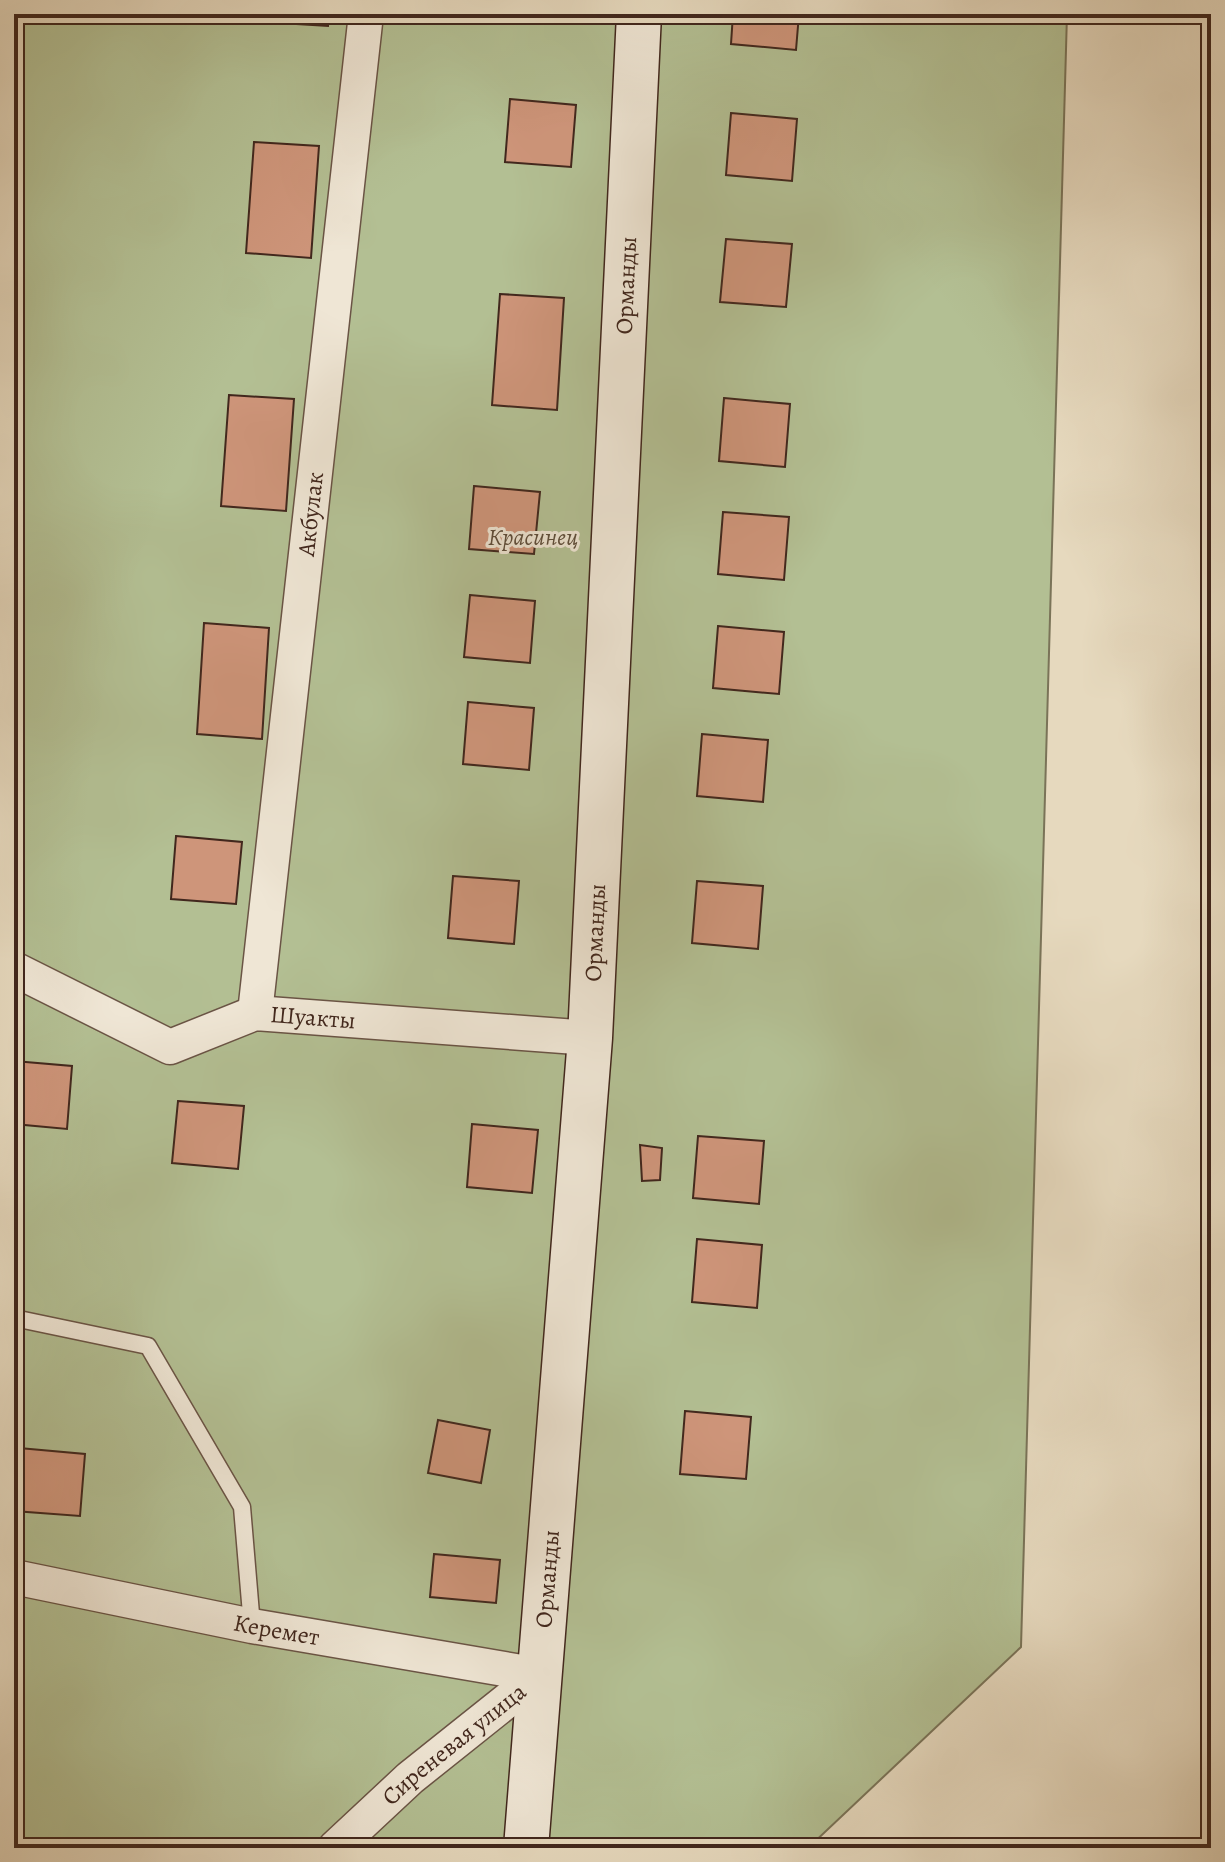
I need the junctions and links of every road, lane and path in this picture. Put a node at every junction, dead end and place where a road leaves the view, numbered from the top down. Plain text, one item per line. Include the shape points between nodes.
1 (366, 14) edge
2 (639, 14) edge
3 (14, 969) edge
4 (255, 1013) junction
5 (590, 1038) junction
6 (14, 1318) edge
7 (14, 1577) edge
8 (252, 1626) junction
9 (539, 1675) junction
10 (335, 1848) edge
11 (526, 1848) edge

1 - 4 street, Акбулак
2 - 5 street, Орманды
3 - 4 street, Шуакты via 170,1047
4 - 5 street, Шуакты
5 - 9 street, Орманды
6 - 8 lane via 148,1346 242,1507
7 - 8 street, Керемет
8 - 9 street, Керемет
9 - 10 street, Сиреневая улица via 410,1778
9 - 11 street, Орманды

